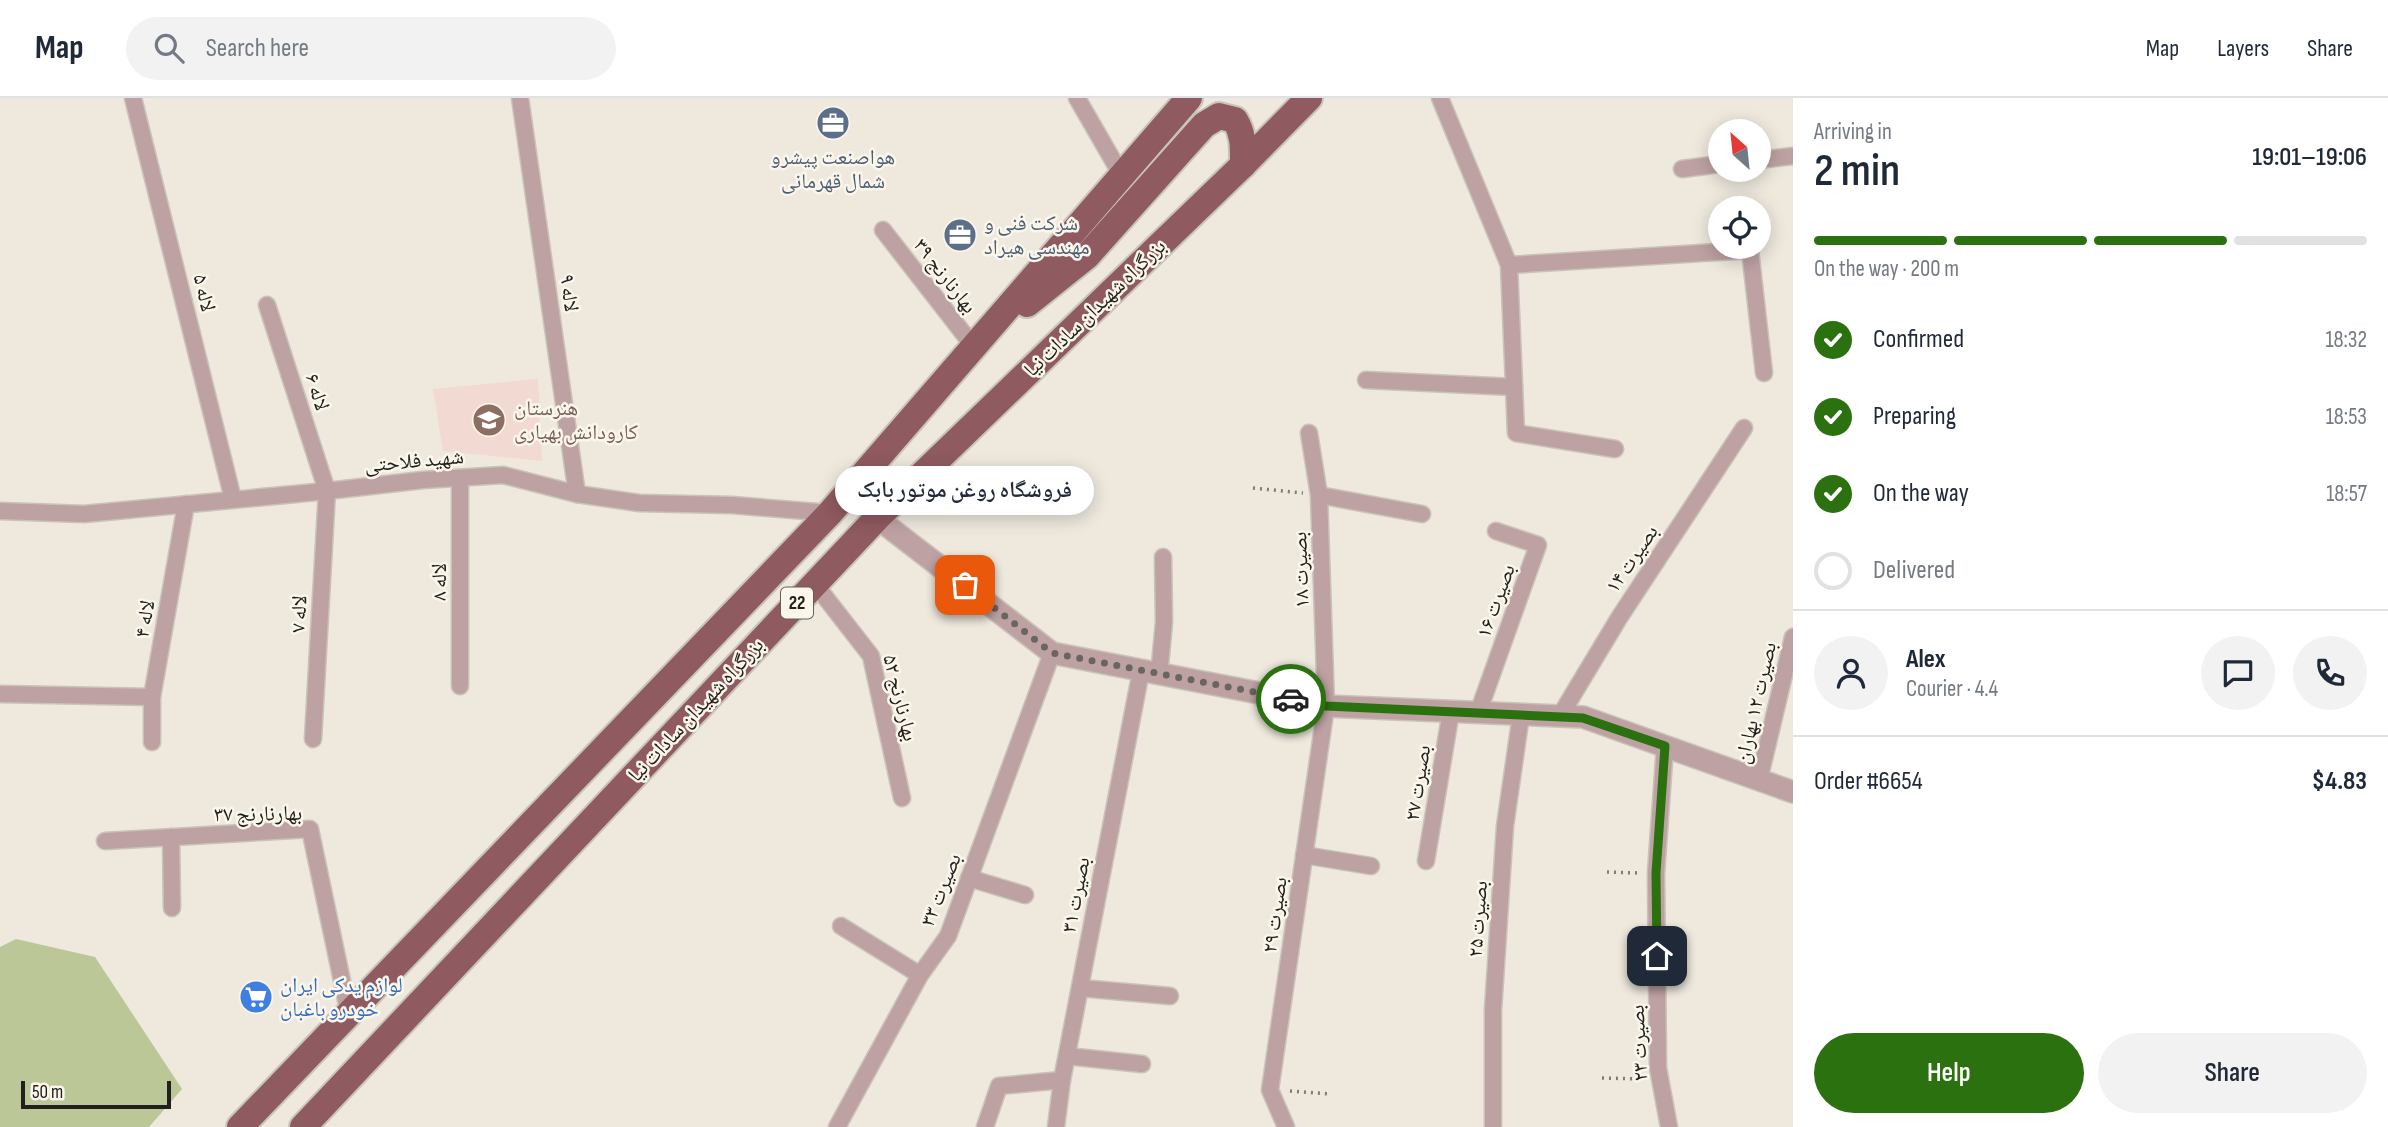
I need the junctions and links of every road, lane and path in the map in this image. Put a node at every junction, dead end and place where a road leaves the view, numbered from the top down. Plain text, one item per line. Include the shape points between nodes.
1 (133, 98) edge
2 (520, 98) edge
3 (1077, 98) edge
4 (1189, 98) edge
5 (1309, 98) edge
6 (1440, 98) edge
7 (1793, 156) edge
8 (1771, 159) edge
9 (1243, 165) junction
10 (1708, 166) edge
11 (1682, 169) dead end
12 (1122, 176) junction
13 (883, 230) dead end
14 (1509, 265) junction
15 (267, 305) dead end
16 (974, 347) junction
17 (1764, 373) dead end
18 (1366, 380) dead end
19 (1514, 387) junction
20 (1744, 428) dead end
21 (1309, 433) dead end
22 (1615, 450) dead end
23 (460, 478) junction
24 (1253, 488) dead end
25 (327, 491) junction
26 (578, 494) junction
27 (1319, 495) junction
28 (233, 499) junction
29 (186, 504) junction
30 (0, 511) edge
31 (830, 513) junction
32 (1422, 514) dead end
33 (877, 518) junction
34 (1496, 531) dead end
35 (1163, 557) dead end
36 (815, 584) junction
37 (1793, 637) edge
38 (1052, 653) junction
39 (1150, 673) junction
40 (460, 686) dead end
41 (1, 694) edge
42 (152, 696) junction
43 (1326, 706) junction
44 (1451, 711) junction
45 (1478, 713) junction
46 (1521, 715) junction
47 (1560, 716) junction
48 (313, 739) dead end
49 (152, 742) dead end
50 (1665, 746) junction
51 (1759, 780) junction
52 (1793, 792) edge
53 (902, 798) dead end
54 (170, 837) junction
55 (105, 841) dead end
56 (1304, 855) junction
57 (1426, 861) dead end
58 (1371, 866) dead end
59 (1606, 872) dead end
60 (1656, 873) junction
61 (969, 878) junction
62 (1025, 895) dead end
63 (172, 908) dead end
64 (841, 926) dead end
65 (920, 975) junction
66 (1080, 988) junction
67 (1170, 996) dead end
68 (349, 1014) junction
69 (1066, 1056) junction
70 (1142, 1064) dead end
71 (1602, 1078) dead end
72 (1660, 1079) junction
73 (1062, 1080) junction
74 (1270, 1090) junction
75 (1330, 1094) dead end
76 (240, 1127) edge
77 (303, 1127) edge
78 (837, 1127) edge
79 (985, 1127) edge
80 (1056, 1127) edge
81 (1286, 1127) edge
82 (1493, 1127) edge
83 (1669, 1127) edge

1 - 28 street, لاله ۵
2 - 26 street, لاله ۹
3 - 12 street
4 - 12 highway, بزرگراه شهیدان سادات نیا / 22
5 - 9 highway, بزرگراه شهیدان سادات نیا / 22
6 - 14 street
7 - 8 street
9 - 16 highway via 1243,139 1235,120 1219,116 1204,125 1087,256
9 - 33 highway, بزرگراه شهیدان سادات نیا / 22
10 - 11 street
12 - 16 highway, بزرگراه شهیدان سادات نیا / 22
13 - 16 street, بهارنارنج ۳۹
14 - 17 street via 1750,250
14 - 19 street
15 - 25 street, لاله ۶
16 - 31 highway, بزرگراه شهیدان سادات نیا / 22
18 - 19 street
19 - 22 street via 1516,433
20 - 47 street, بصیرت ۱۴ via 1642,597
21 - 27 street, بصیرت ۱۸
23 - 25 street, شهید فلاحتی
23 - 26 street, شهید فلاحتی via 503,475
23 - 40 street, لاله ۸
24 - 27 path
25 - 28 street, شهید فلاحتی
25 - 48 street, لاله ۷
26 - 31 street, شهید فلاحتی via 639,503
27 - 32 street
27 - 43 street, بصیرت ۱۸
28 - 29 street, شهید فلاحتی
29 - 30 street, شهید فلاحتی via 84,514
29 - 42 street, لاله ۴
31 - 68 highway, بزرگراه شهیدان سادات نیا / 22
33 - 36 highway, بزرگراه شهیدان سادات نیا / 22
33 - 38 street
34 - 45 street, بصیرت ۱۶ via 1538,545
35 - 39 street, بصیرت ۳۱ via 1164,622
36 - 53 street, بهارنارنج ۵۲ via 870,656
36 - 77 highway, بزرگراه شهیدان سادات نیا / 22
37 - 51 street, بصیرت ۱۲ بهاران
38 - 39 street
38 - 61 street, بصیرت ۳۳
39 - 43 street
39 - 66 street, بصیرت ۳۱
41 - 42 street
42 - 49 street, لاله ۴
43 - 44 street
43 - 56 street, بصیرت ۲۹
44 - 45 street
44 - 57 street, بصیرت ۲۷
45 - 46 street
46 - 47 street
46 - 82 street, بصیرت ۲۵ via 1505,826 1493,1010
47 - 50 street via 1583,718
50 - 51 street
50 - 60 street, بصیرت ۲۳
51 - 52 street
54 - 55 street, بهارنارنج ۳۷
54 - 63 street
54 - 68 street, بهارنارنج ۳۷ via 310,829
56 - 58 street
56 - 74 street, بصیرت ۲۹
59 - 60 path
60 - 72 street, بصیرت ۲۳
61 - 62 street
61 - 65 street, بصیرت ۳۳ via 948,936
64 - 65 street
65 - 78 street, بصیرت ۳۳
66 - 67 street
66 - 69 street, بصیرت ۳۱
68 - 76 highway, بزرگراه شهیدان سادات نیا / 22
69 - 70 street
69 - 73 street, بصیرت ۳۱
71 - 72 path
72 - 83 street, بصیرت ۲۳
73 - 79 street via 999,1086
73 - 80 street, بصیرت ۳۱
74 - 75 path
74 - 81 street

